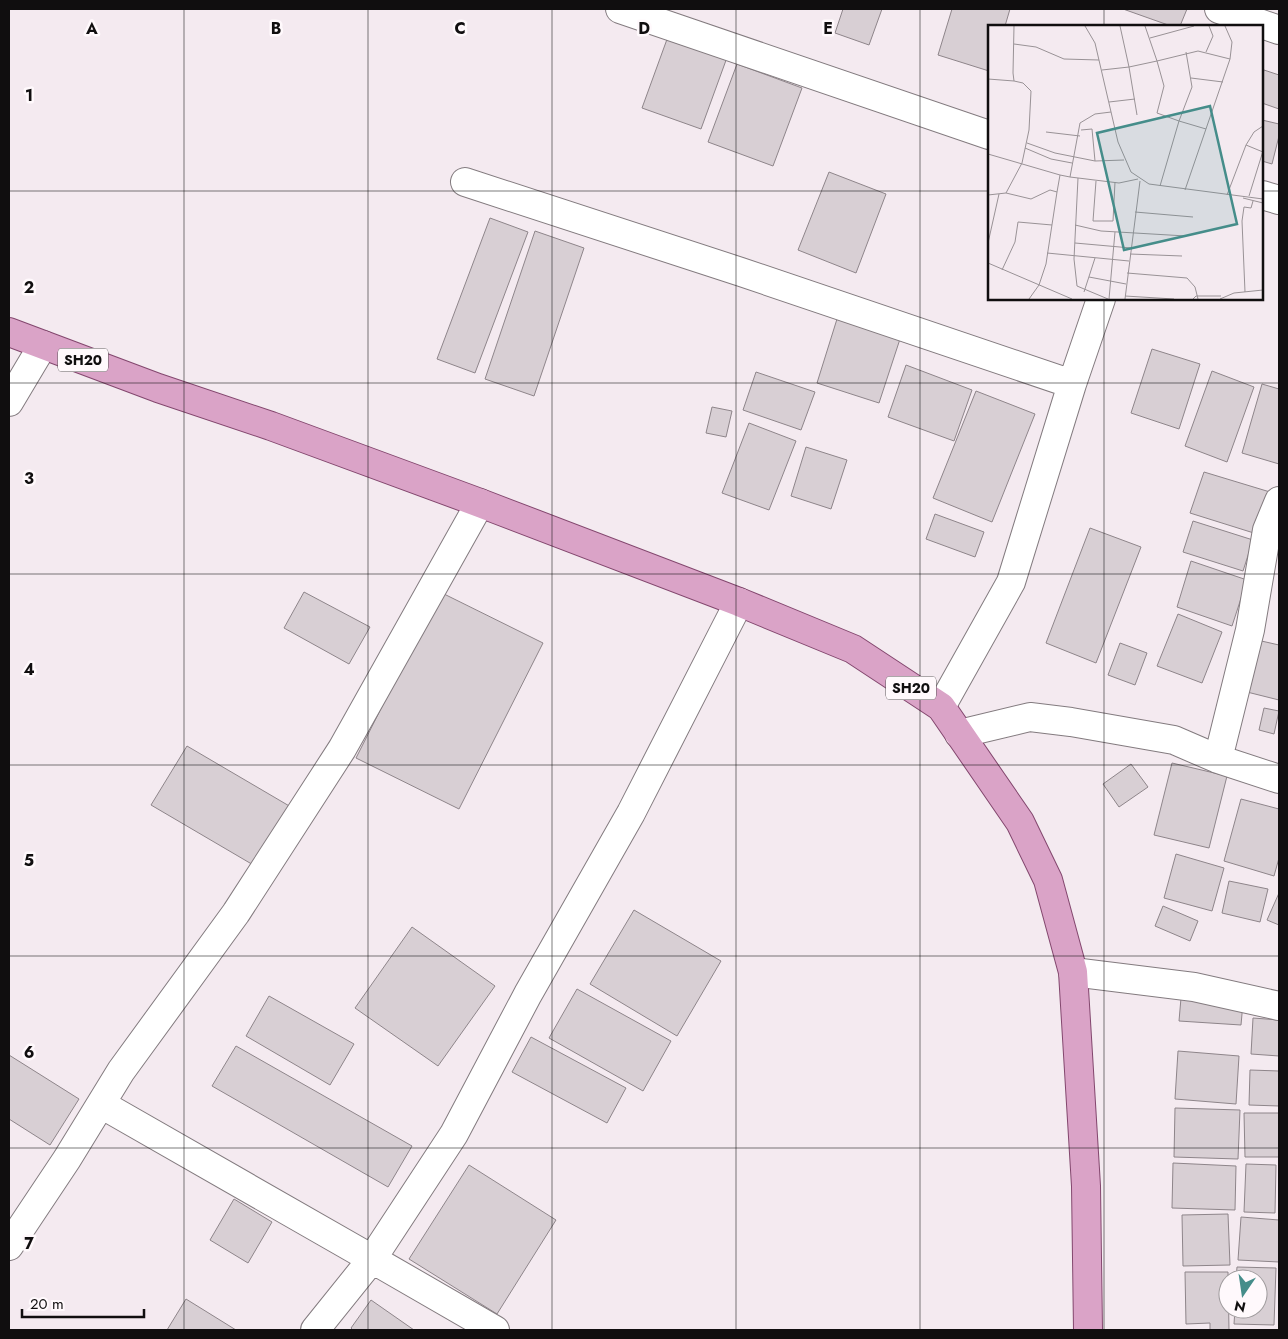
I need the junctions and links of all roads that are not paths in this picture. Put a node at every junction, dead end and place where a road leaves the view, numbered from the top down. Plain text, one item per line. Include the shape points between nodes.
1 (620, 9) edge
2 (1211, 9) edge
3 (1219, 9) edge
4 (1204, 25) edge
5 (1279, 30) edge
6 (988, 135) edge
7 (464, 182) dead end
8 (1263, 195) edge
9 (1279, 200) edge
10 (1101, 300) edge
11 (9, 332) edge
12 (43, 345) junction
13 (1072, 384) junction
14 (9, 402) edge
15 (1279, 501) edge
16 (480, 502) junction
17 (739, 602) junction
18 (941, 707) junction
19 (959, 734) junction
20 (1218, 760) junction
21 (1279, 779) edge
22 (1072, 972) junction
23 (1279, 1006) edge
24 (101, 1104) junction
25 (9, 1246) edge
26 (372, 1259) junction
27 (315, 1330) edge
28 (495, 1330) edge
29 (1088, 1330) edge

1 - 6 street
2 - 4 street
3 - 5 street
7 - 13 street
8 - 9 street
10 - 13 street
11 - 12 main road, SH20
12 - 14 street
12 - 16 main road, SH20
13 - 18 street via 1011,582
15 - 20 street via 1267,530 1250,630
16 - 17 main road, SH20
16 - 24 street via 342,749 236,913 121,1071
17 - 18 main road, SH20 via 853,649
17 - 26 street via 631,812 528,994 454,1134
18 - 19 main road, SH20
19 - 20 street via 1030,718 1071,722 1174,740
19 - 22 main road, SH20 via 1020,822 1048,880
20 - 21 street
22 - 23 street via 1194,987
22 - 29 main road, SH20 via 1086,1186
24 - 25 street
24 - 26 street
26 - 27 street
26 - 28 street

